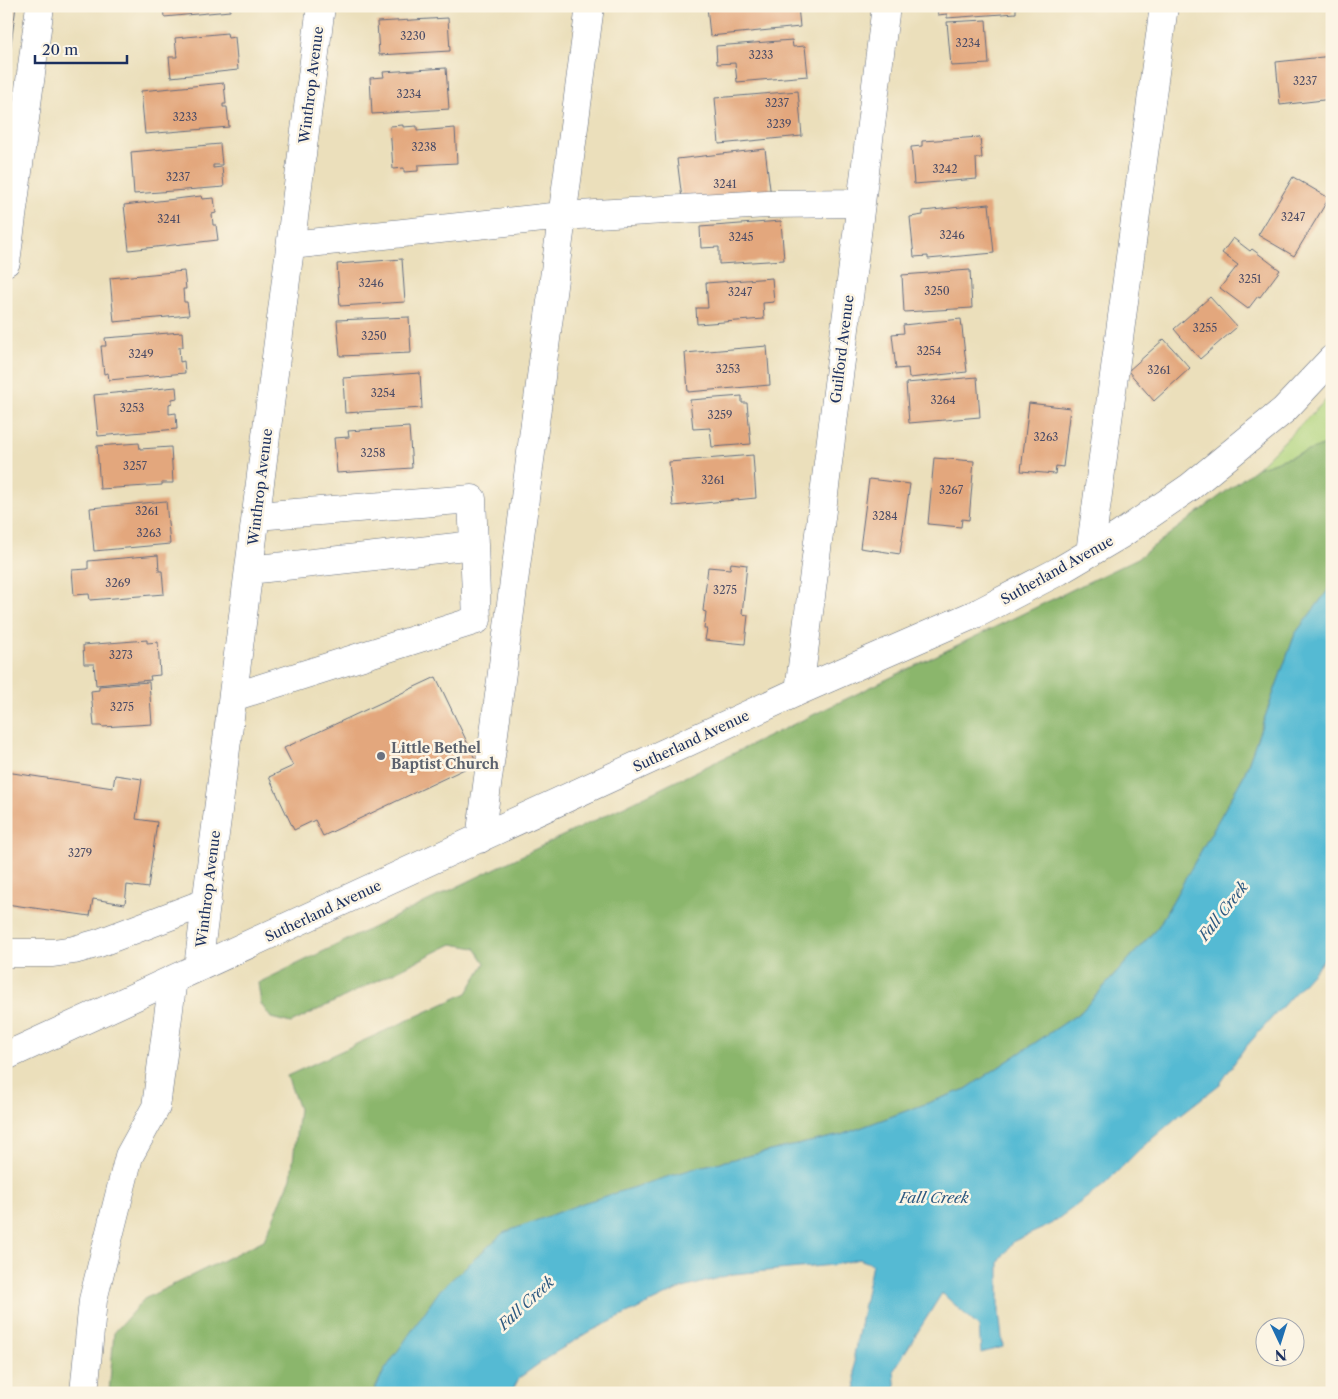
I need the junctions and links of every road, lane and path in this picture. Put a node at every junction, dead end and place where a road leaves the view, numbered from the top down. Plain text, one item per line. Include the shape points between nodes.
1 (40, 6) edge
2 (321, 6) edge
3 (590, 6) edge
4 (886, 6) edge
5 (1164, 6) edge
6 (861, 202) junction
7 (562, 216) junction
8 (291, 246) junction
9 (6, 262) edge
10 (1332, 358) edge
11 (256, 516) junction
12 (474, 545) junction
13 (1090, 553) junction
14 (249, 570) junction
15 (799, 691) junction
16 (233, 696) junction
17 (480, 839) junction
18 (207, 902) junction
19 (6, 953) edge
20 (198, 967) junction
21 (173, 979) junction
22 (6, 1056) edge
23 (84, 1393) edge

1 - 9 street
2 - 8 street, Winthrop Avenue
3 - 7 street
4 - 6 street, Guilford Avenue
5 - 13 street
6 - 7 street
6 - 15 street, Guilford Avenue
7 - 8 street
7 - 17 street
8 - 11 street, Winthrop Avenue
10 - 13 street, Sutherland Avenue via 1284,410 1190,487
11 - 12 street via 472,499
11 - 14 street, Winthrop Avenue
12 - 14 street
12 - 16 street via 477,620
13 - 15 street, Sutherland Avenue via 980,612
14 - 16 street, Winthrop Avenue
15 - 17 street, Sutherland Avenue
16 - 18 street, Winthrop Avenue
17 - 20 street, Sutherland Avenue
18 - 19 street via 74,950
18 - 20 street, Winthrop Avenue
20 - 21 street, Sutherland Avenue
21 - 22 street, Sutherland Avenue
21 - 23 street via 156,1107 129,1156 93,1300

